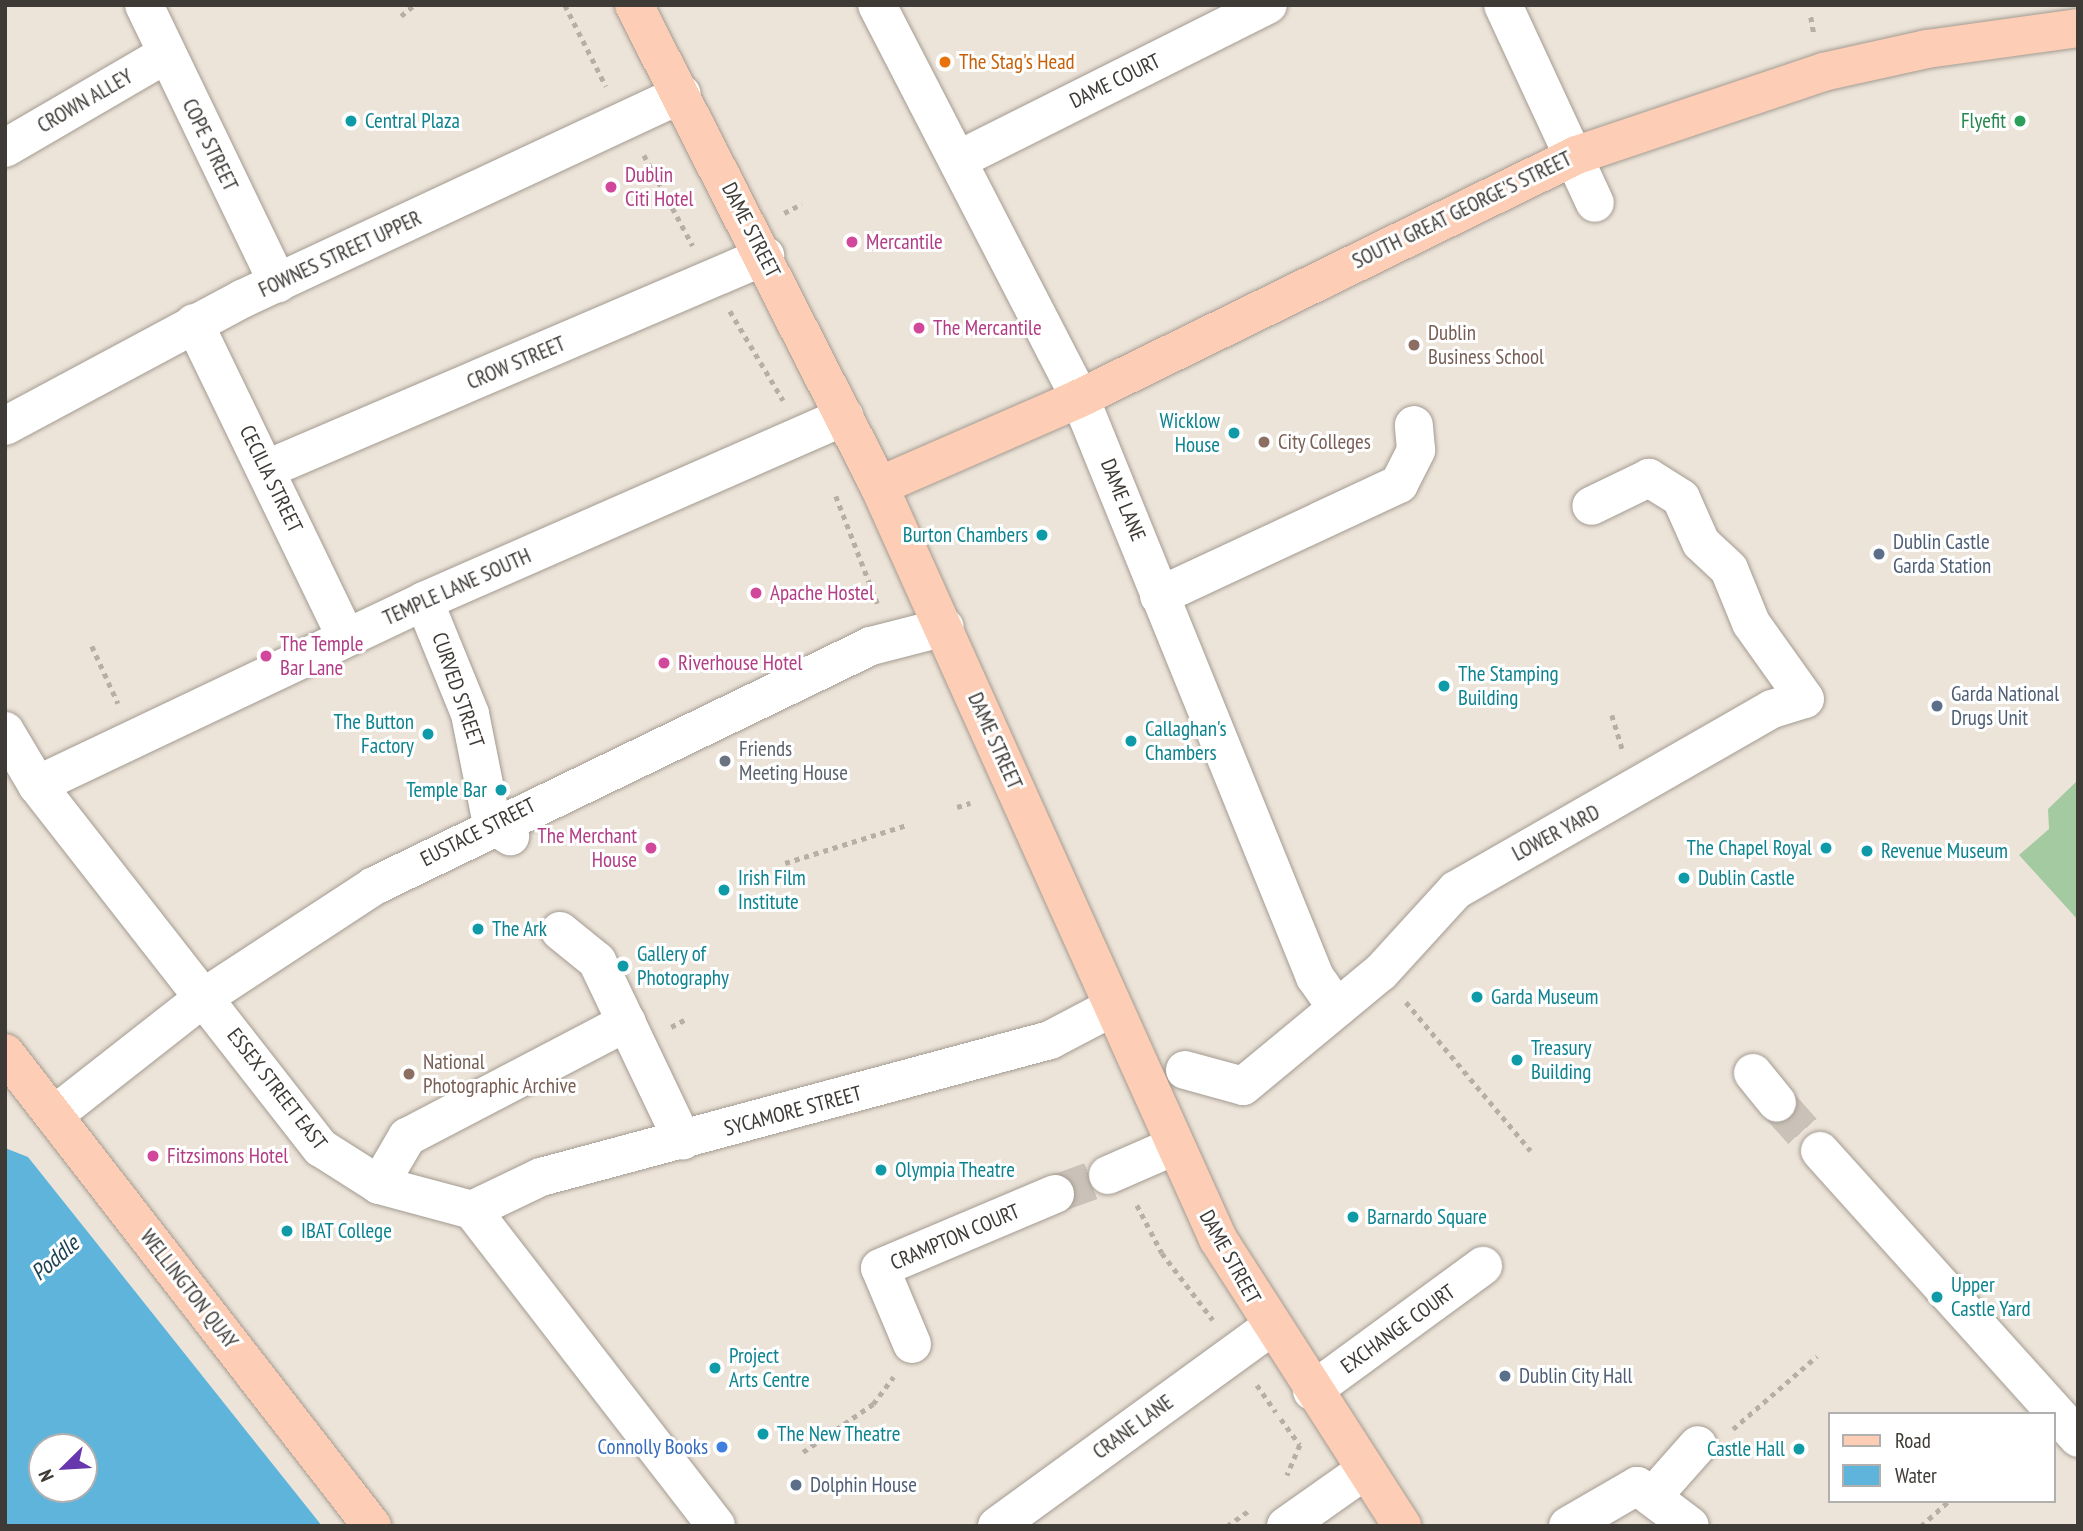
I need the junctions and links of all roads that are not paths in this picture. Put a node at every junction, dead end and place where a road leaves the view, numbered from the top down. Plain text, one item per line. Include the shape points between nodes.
1 (144, 5) edge
2 (634, 5) edge
3 (877, 5) edge
4 (1268, 5) edge
5 (1503, 5) edge
6 (2078, 28) edge
7 (165, 55) junction
8 (681, 94) junction
9 (5, 148) edge
10 (1577, 155) junction
11 (962, 158) junction
12 (1595, 203) dead end
13 (765, 256) junction
14 (278, 283) junction
15 (194, 323) junction
16 (1080, 398) junction
17 (844, 417) junction
18 (5, 425) edge
19 (1414, 425) dead end
20 (267, 469) junction
21 (879, 486) junction
22 (1591, 506) dead end
23 (1159, 596) junction
24 (424, 601) junction
25 (945, 627) junction
26 (346, 637) junction
27 (5, 731) edge
28 (37, 785) junction
29 (501, 830) junction
30 (560, 931) dead end
31 (206, 996) junction
32 (1111, 1008) junction
33 (1337, 1008) junction
34 (627, 1022) junction
35 (5, 1053) edge
36 (1185, 1070) dead end
37 (1753, 1073) dead end
38 (1777, 1103) tunnel mouth
39 (54, 1115) junction
40 (682, 1141) junction
41 (1172, 1147) junction
42 (1820, 1151) tunnel mouth
43 (1108, 1175) tunnel mouth
44 (379, 1185) junction
45 (1055, 1194) tunnel mouth
46 (472, 1210) junction
47 (1483, 1266) dead end
48 (1270, 1328) junction
49 (912, 1343) road end
50 (1312, 1391) junction
51 (2055, 1412) edge
52 (2055, 1412) edge
53 (2078, 1438) edge
54 (1698, 1445) road end
55 (1364, 1471) junction
56 (1645, 1492) junction
57 (372, 1526) edge
58 (716, 1526) edge
59 (997, 1526) edge
60 (1286, 1526) edge
61 (1402, 1526) edge
62 (1568, 1526) edge
63 (1690, 1526) edge

1 - 7 street, COPE STREET
2 - 8 main road, DAME STREET
3 - 11 street, DAME LANE
4 - 11 street, DAME COURT
5 - 10 street
6 - 10 main road, SOUTH GREAT GEORGE'S STREET via 1927,48 1823,72
7 - 9 street, CROWN ALLEY
7 - 14 street, COPE STREET
8 - 13 main road, DAME STREET
8 - 14 street, FOWNES STREET UPPER
10 - 12 street
10 - 16 main road, SOUTH GREAT GEORGE'S STREET
11 - 16 street, DAME LANE
13 - 17 main road, DAME STREET
13 - 20 street, CROW STREET
14 - 15 street, FOWNES STREET UPPER
15 - 18 street, FOWNES STREET UPPER
15 - 20 street, CECILIA STREET
16 - 21 main road, SOUTH GREAT GEORGE'S STREET
16 - 23 street, DAME LANE
17 - 21 main road, DAME STREET
17 - 24 street, TEMPLE LANE SOUTH
19 - 23 street via 1416,450 1399,484
20 - 26 street, CECILIA STREET
21 - 25 main road, DAME STREET
22 - 33 street, LOWER YARD via 1649,478 1681,498 1701,543 1729,569 1751,623 1805,699 1772,709 1456,890 1381,972
23 - 33 street, DAME LANE via 1315,977
24 - 26 street, TEMPLE LANE SOUTH
24 - 29 street, CURVED STREET via 470,714
25 - 29 street, EUSTACE STREET via 890,641
25 - 32 main road, DAME STREET
26 - 28 street, TEMPLE LANE SOUTH
27 - 28 street
28 - 31 street, ESSEX STREET EAST
29 - 31 street, EUSTACE STREET via 374,886
30 - 34 street via 597,961
31 - 39 street, EUSTACE STREET
31 - 44 street, ESSEX STREET EAST via 321,1148
32 - 40 street, SYCAMORE STREET via 1050,1040
32 - 41 main road, DAME STREET
33 - 36 street, LOWER YARD via 1243,1086
34 - 40 street
34 - 44 street via 407,1137
35 - 39 main road, WELLINGTON QUAY
37 - 38 street
39 - 57 main road, WELLINGTON QUAY
40 - 46 street, SYCAMORE STREET via 541,1177
41 - 43 street
41 - 48 main road, DAME STREET
42 - 51 street
44 - 46 street, ESSEX STREET EAST
45 - 49 street, CRAMPTON COURT via 880,1268
46 - 58 street
47 - 50 street, EXCHANGE COURT
48 - 50 main road, DAME STREET
48 - 59 street, CRANE LANE
50 - 55 main road, DAME STREET
52 - 53 street
54 - 56 street
55 - 60 street
55 - 61 main road, DAME STREET
56 - 62 street
56 - 63 street

